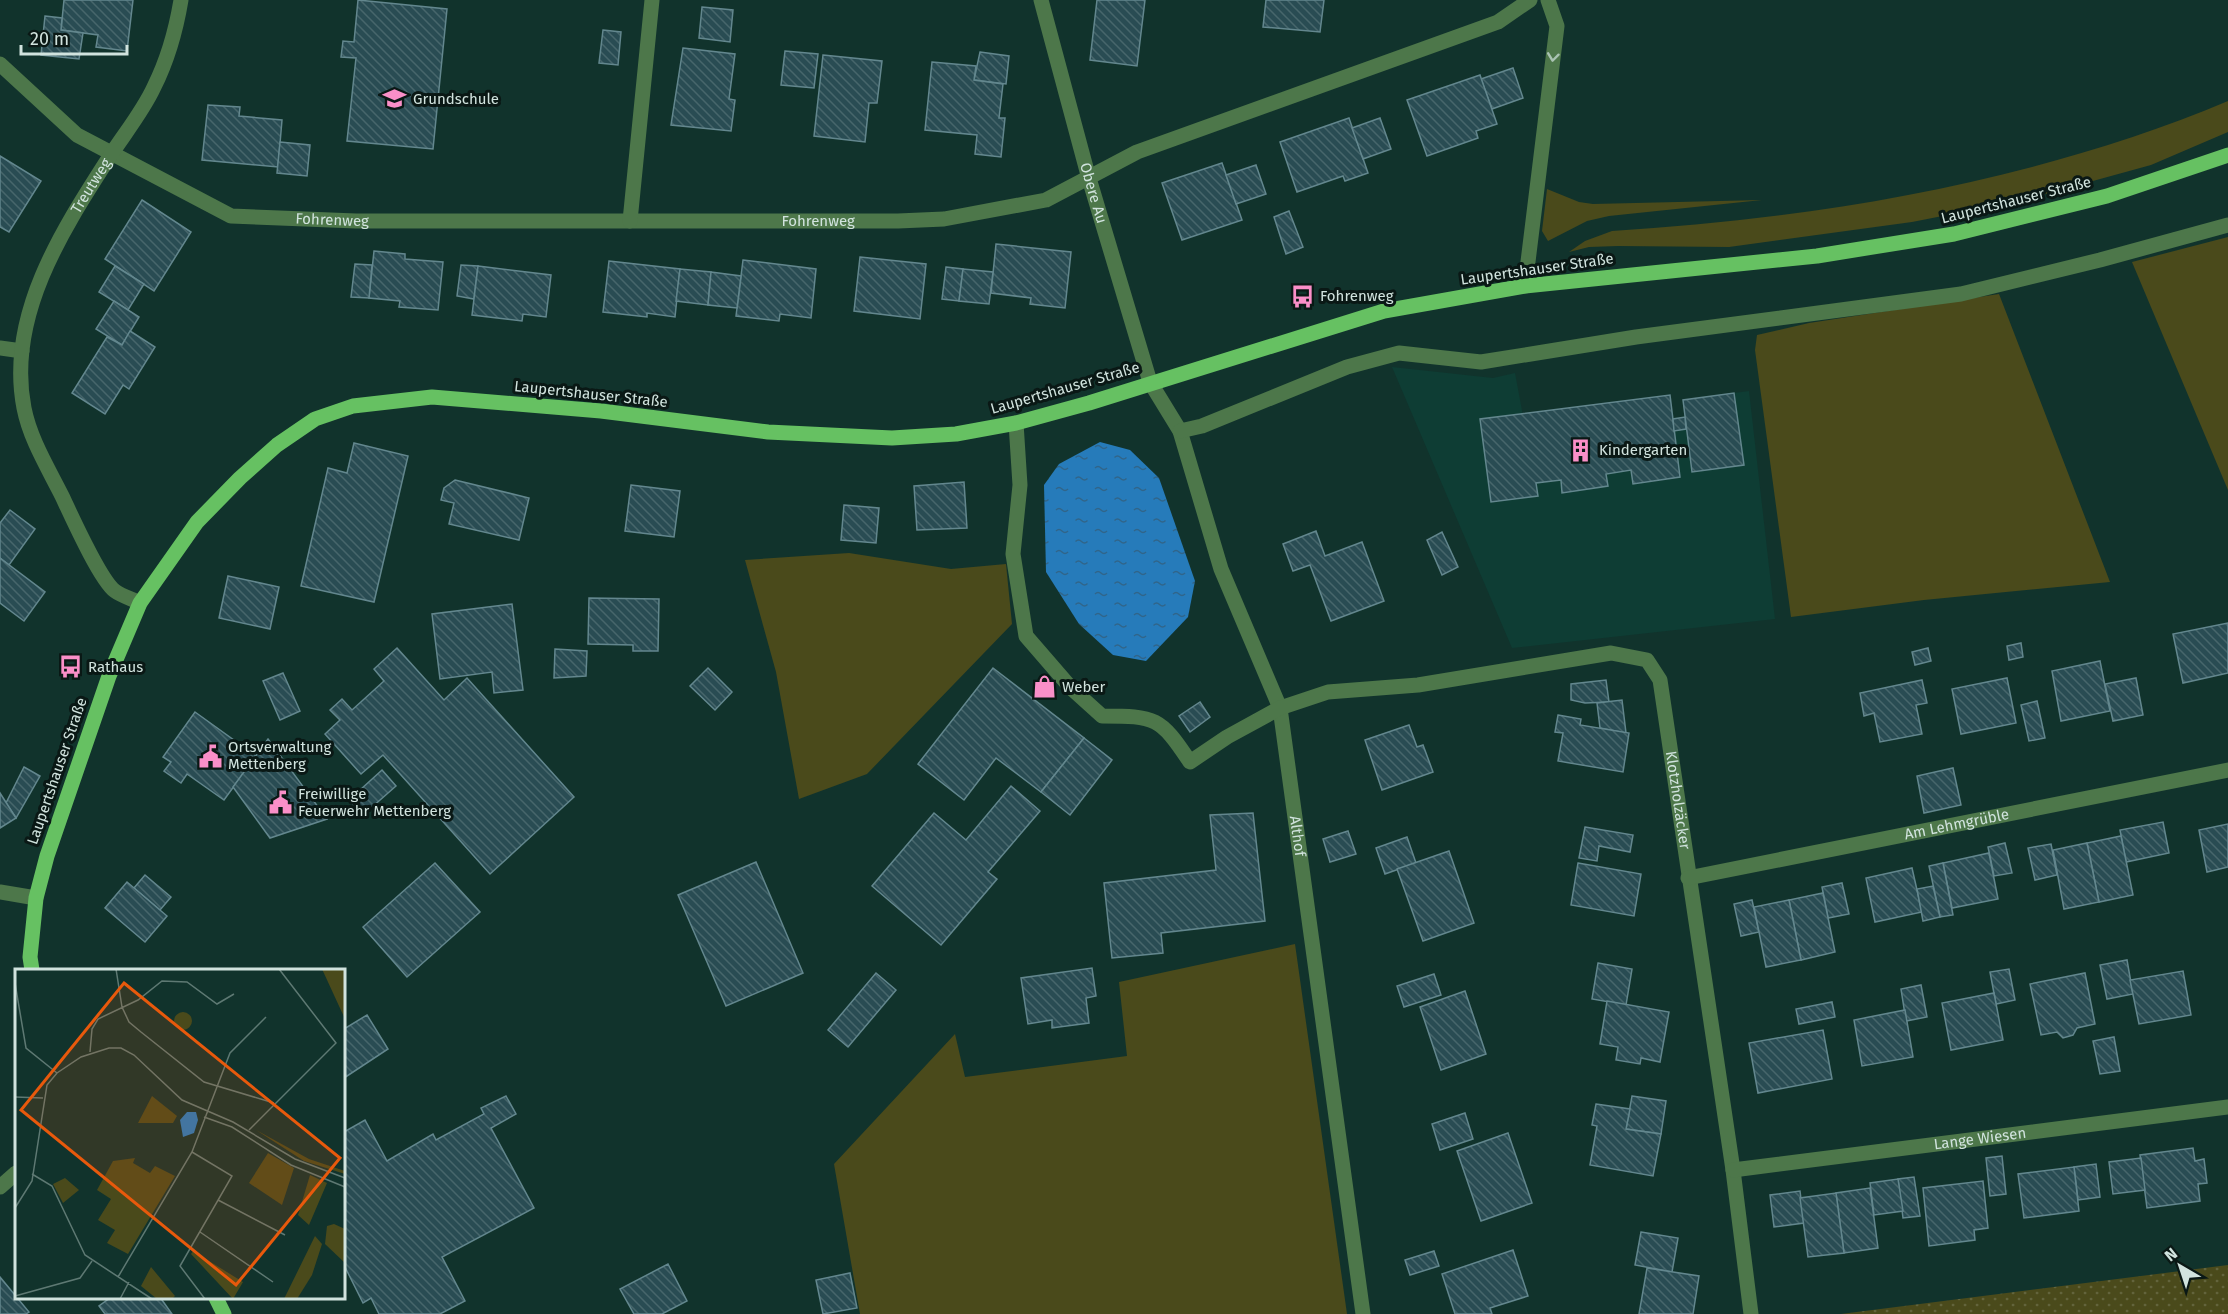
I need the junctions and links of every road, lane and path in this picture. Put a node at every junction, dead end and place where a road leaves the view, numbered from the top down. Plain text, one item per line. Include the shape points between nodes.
1 (181, 0) edge
2 (652, 0) edge
3 (1041, 0) edge
4 (1530, 0) edge
5 (1548, 0) edge
6 (0, 64) edge
7 (111, 155) junction
8 (2228, 155) edge
9 (1089, 175) junction
10 (630, 221) junction
11 (2228, 225) edge
12 (1525, 286) junction
13 (0, 348) edge
14 (22, 351) junction
15 (1150, 382) junction
16 (1016, 423) junction
17 (1180, 431) junction
18 (140, 603) junction
19 (1280, 708) junction
20 (2228, 770) edge
21 (1688, 878) junction
22 (0, 892) edge
23 (36, 898) junction
24 (32, 969) edge
25 (2228, 1107) edge
26 (1733, 1170) junction
27 (15, 1174) edge
28 (0, 1187) edge
29 (216, 1299) edge
30 (224, 1314) edge
31 (1363, 1314) edge
32 (1751, 1314) edge

1 - 7 street via 176,33 154,87
2 - 10 street
3 - 9 street, Obere Au
4 - 9 street, Fohrenweg via 1498,22 1148,148
5 -> 12 street via 1557,26
6 - 7 street, Treutweg via 77,135
7 - 10 street, Fohrenweg via 231,216 356,221
7 - 14 street, Treutweg via 56,244 38,286
8 - 12 main road, Laupertshauser Straße via 2107,196 1954,234 1817,256
9 - 10 street, Fohrenweg via 1046,200 944,219 838,223
9 - 15 street, Obere Au
11 - 17 street via 1960,294 1481,362 1399,354 1347,367 1202,426
12 - 15 main road, Laupertshauser Straße via 1384,311
13 - 14 street
14 - 18 street, Treutweg via 24,409 38,449 92,556 114,590
15 - 16 main road, Laupertshauser Straße
15 - 17 street, Althof
16 - 18 main road, Laupertshauser Straße via 956,434 892,438 768,432 601,411 432,396 353,406 315,419 277,445 240,478 197,522
16 - 19 street, Klotzholzäcker via 1020,485 1013,555 1026,636 1071,688 1102,716 1141,716 1168,729 1190,762
17 - 19 street, Althof via 1221,569
18 - 23 main road, Laupertshauser Straße via 77,765
19 - 21 street, Klotzholzäcker via 1328,692 1418,685 1611,654 1647,660 1660,680
19 - 31 street, Althof
20 - 21 street, Am Lehmgrüble
21 - 26 street, Klotzholzäcker
22 - 23 street
23 - 24 main road, Laupertshauser Straße
25 - 26 street, Lange Wiesen
26 - 32 street, Klotzholzäcker
27 - 28 street
29 - 30 main road

